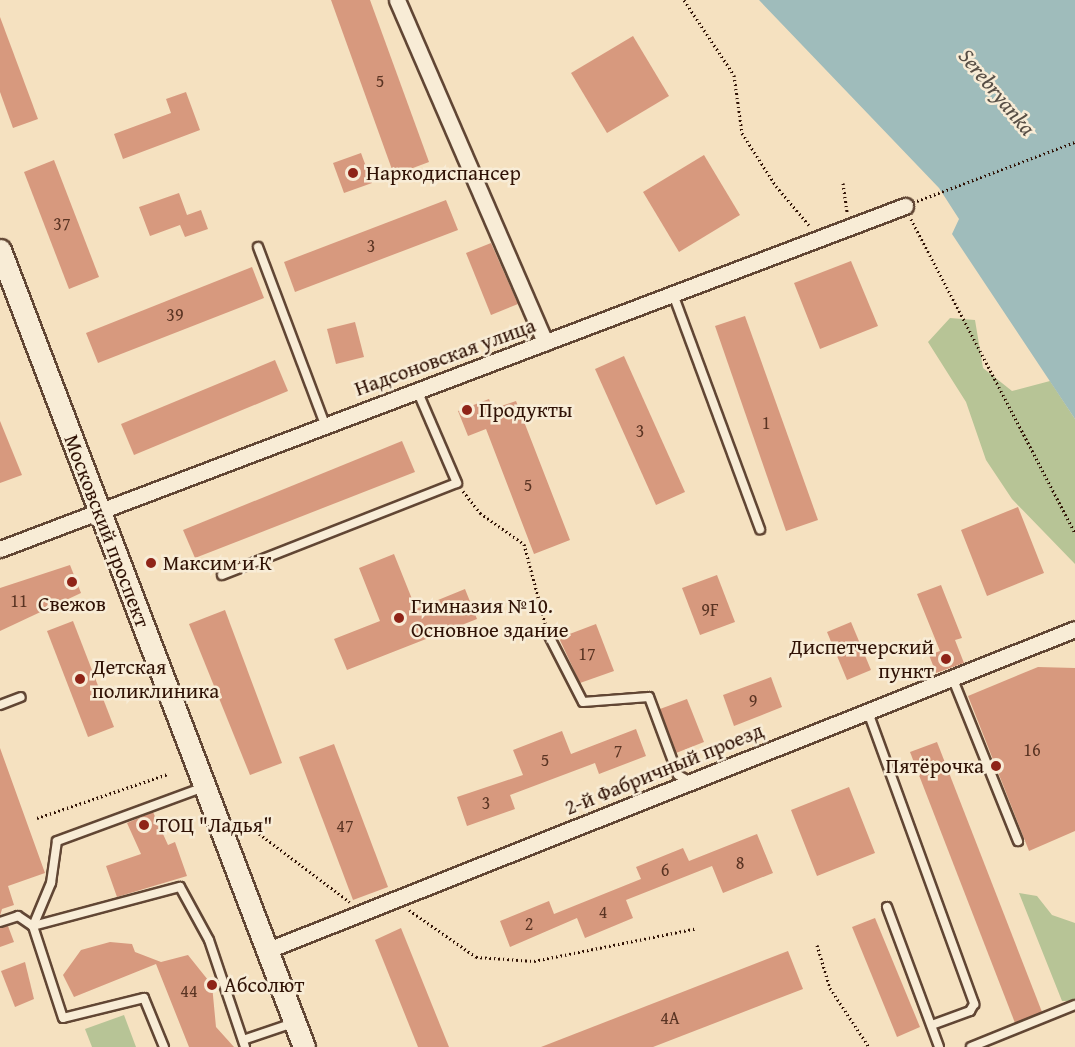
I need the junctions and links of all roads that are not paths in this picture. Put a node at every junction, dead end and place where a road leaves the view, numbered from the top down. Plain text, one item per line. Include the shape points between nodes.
1 (397, 0) edge
2 (904, 206) road end
3 (258, 247) dead end
4 (0, 250) edge
5 (673, 292) junction
6 (545, 342) junction
7 (417, 390) junction
8 (325, 424) junction
9 (98, 508) junction
10 (760, 529) dead end
11 (0, 549) edge
12 (222, 575) dead end
13 (1075, 629) edge
14 (548, 634) road end
15 (952, 677) junction
16 (21, 697) dead end
17 (0, 705) edge
18 (868, 712) junction
19 (690, 782) junction
20 (204, 787) junction
21 (1018, 841) dead end
22 (887, 907) dead end
23 (0, 922) edge
24 (33, 926) junction
25 (268, 950) junction
26 (1075, 1005) edge
27 (295, 1023) junction
28 (932, 1025) junction
29 (244, 1044) edge
30 (164, 1047) edge
31 (304, 1047) edge
32 (939, 1047) edge
33 (970, 1047) edge

1 - 6 street
2 - 5 street, Надсоновская улица
3 - 8 lane
4 - 9 main road, Московский проспект
5 - 6 street, Надсоновская улица
5 - 10 lane
6 - 7 street, Надсоновская улица
7 - 8 street, Надсоновская улица
7 - 12 lane via 457,483
8 - 9 street, Надсоновская улица
9 - 11 street, Надсоновская улица
9 - 20 main road, Московский проспект
13 - 15 street, 2-й Фабричный проезд
14 - 19 lane via 584,702 650,697 678,775
15 - 18 street, 2-й Фабричный проезд
15 - 21 lane
16 - 17 lane
18 - 19 street, 2-й Фабричный проезд
18 - 28 lane via 974,1004 970,1011
19 - 25 street, 2-й Фабричный проезд
20 - 24 lane via 57,841 51,883
20 - 25 main road, Московский проспект
22 - 28 lane
23 - 24 lane via 18,916
24 - 29 lane via 180,887 209,940
24 - 30 lane via 63,1018 144,998
25 - 27 main road, Московский проспект
26 - 33 lane
27 - 29 lane
27 - 31 main road, Московский проспект
28 - 32 lane

